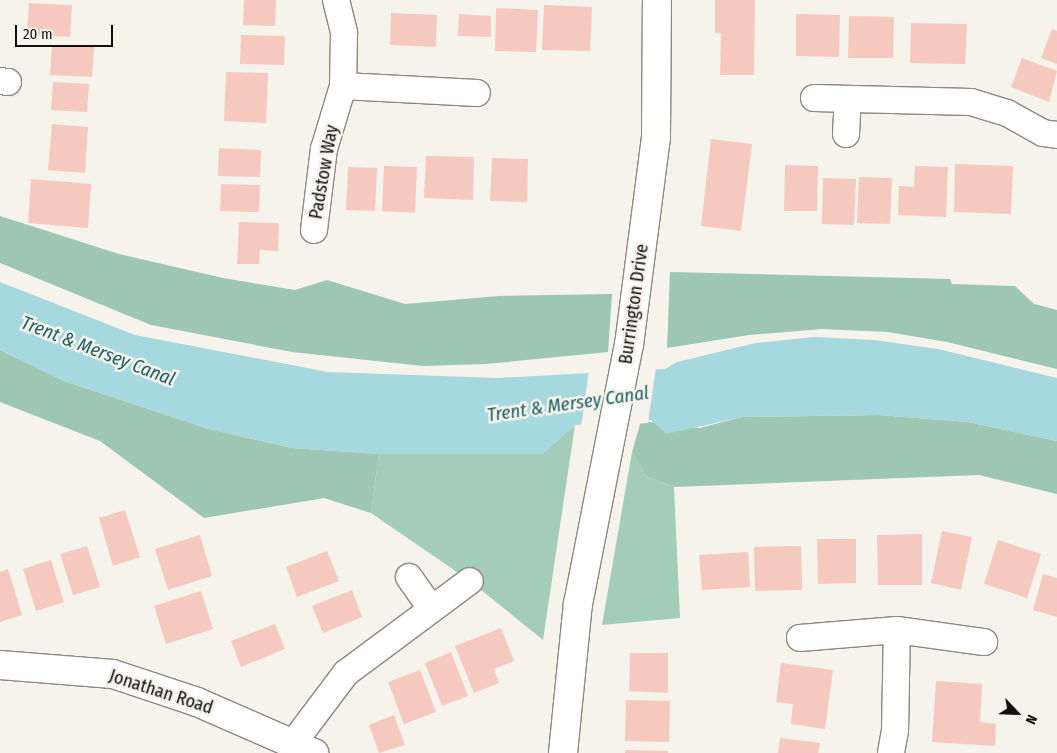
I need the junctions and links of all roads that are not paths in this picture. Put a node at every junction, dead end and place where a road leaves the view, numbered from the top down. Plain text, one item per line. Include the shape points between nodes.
1 (336, 0) edge
2 (657, 0) edge
3 (343, 86) junction
4 (478, 93) dead end
5 (814, 98) dead end
6 (848, 99) junction
7 (846, 134) dead end
8 (1057, 135) edge
9 (314, 230) dead end
10 (409, 577) dead end
11 (470, 582) dead end
12 (431, 609) junction
13 (897, 630) junction
14 (800, 638) dead end
15 (984, 642) dead end
16 (0, 665) edge
17 (304, 747) edge
18 (563, 753) edge
19 (892, 753) edge

1 - 3 street, Padstow Way via 344,33
2 - 18 street, Burrington Drive via 656,137 629,345 578,604
3 - 4 street
3 - 9 street, Padstow Way via 324,149
5 - 6 street
6 - 7 street
6 - 8 street via 971,102 1007,113 1043,132
10 - 12 street
11 - 12 street
12 - 17 street via 346,673
13 - 14 street
13 - 15 street
13 - 19 street
16 - 17 street, Jonathan Road via 113,674 197,702

